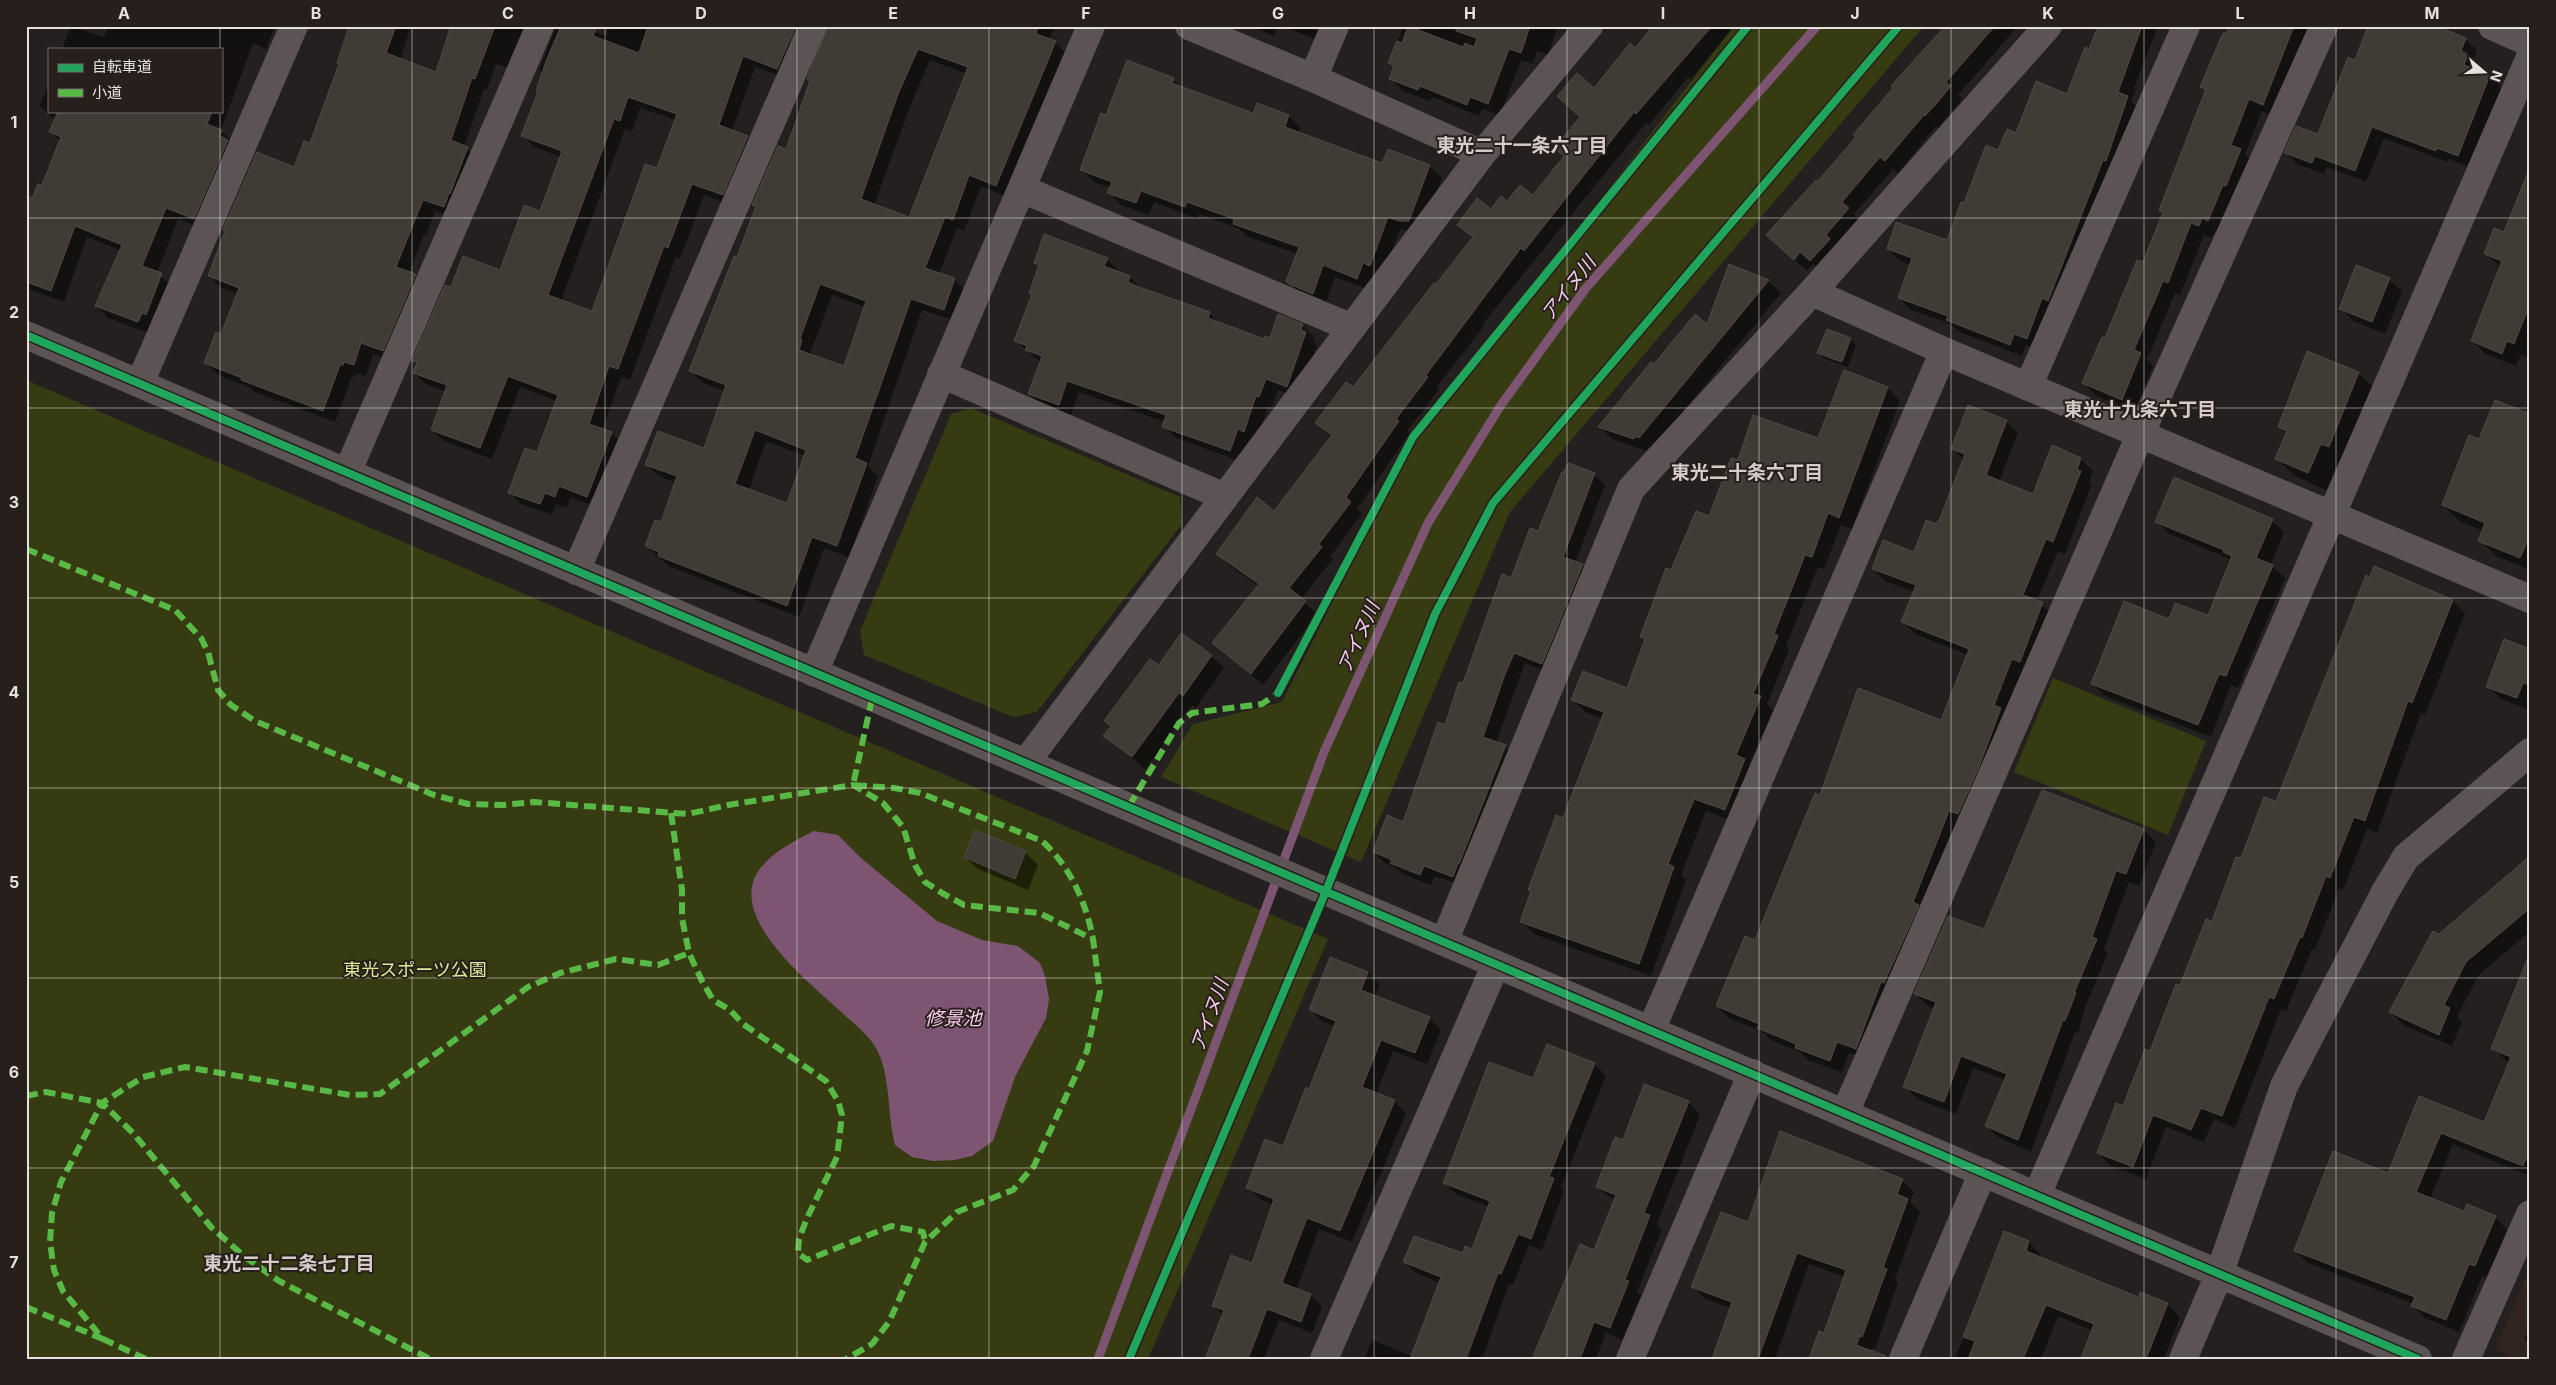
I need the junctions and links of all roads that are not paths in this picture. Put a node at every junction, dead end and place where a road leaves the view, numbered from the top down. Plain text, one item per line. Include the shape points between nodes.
1 (294, 26) edge
2 (540, 26) edge
3 (813, 26) edge
4 (1090, 26) edge
5 (1189, 26) edge
6 (1335, 26) edge
7 (1589, 26) edge
8 (2048, 26) edge
9 (2186, 26) edge
10 (2324, 26) edge
11 (2492, 26) edge
12 (2530, 43) edge
13 (2530, 58) edge
14 (1313, 78) junction
15 (1482, 154) junction
16 (1022, 189) junction
17 (1812, 292) junction
18 (1350, 327) junction
19 (26, 335) edge
20 (1944, 351) junction
21 (941, 374) junction
22 (140, 383) junction
23 (2028, 387) junction
24 (2140, 435) junction
25 (347, 473) junction
26 (1225, 497) junction
27 (2331, 514) junction
28 (576, 571) junction
29 (2530, 599) edge
30 (814, 673) junction
31 (2530, 752) edge
32 (1026, 762) junction
33 (1444, 942) junction
34 (1496, 964) junction
35 (1651, 1030) junction
36 (1752, 1073) junction
37 (1845, 1113) junction
38 (1983, 1172) junction
39 (2037, 1195) junction
40 (2530, 1214) edge
41 (2220, 1272) junction
42 (1324, 1359) edge
43 (1630, 1359) edge
44 (1902, 1359) edge
45 (2183, 1359) edge
46 (2418, 1359) edge
47 (2466, 1359) edge

1 - 22 street
2 - 25 street
3 - 28 street
4 - 16 street
5 - 14 street
6 - 14 street
7 - 15 street
8 - 17 street
9 - 23 street
10 - 24 street
11 - 12 street
13 - 27 street
14 - 15 street
15 - 18 street
16 - 18 street
16 - 21 street
17 - 20 street
17 - 33 street via 1631,489
18 - 26 street
19 - 22 street
20 - 23 street
20 - 35 street
21 - 26 street
21 - 30 street
22 - 25 street
23 - 24 street
24 - 27 street
24 - 37 street
25 - 28 street
26 - 32 street
27 - 29 street
27 - 39 street
28 - 30 street
30 - 32 street
31 - 41 street via 2406,857 2284,1086
32 - 33 street
33 - 34 street
34 - 35 street
34 - 42 street
35 - 36 street
36 - 37 street
36 - 43 street
37 - 38 street
38 - 39 street
38 - 44 street
39 - 41 street
40 - 47 street
41 - 45 street
41 - 46 street

